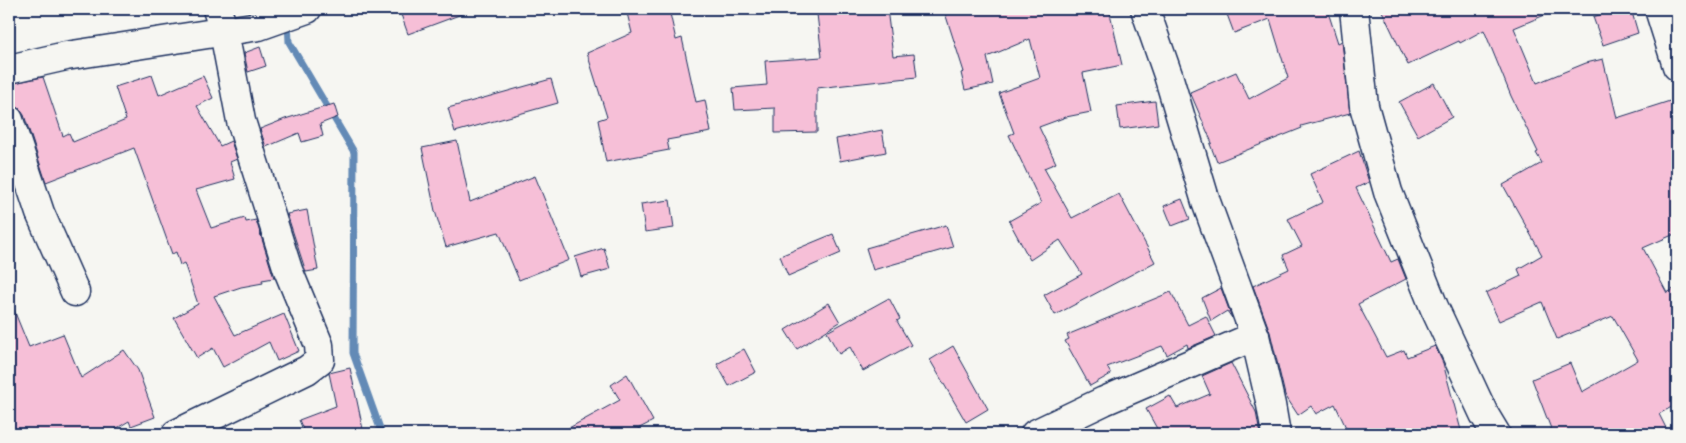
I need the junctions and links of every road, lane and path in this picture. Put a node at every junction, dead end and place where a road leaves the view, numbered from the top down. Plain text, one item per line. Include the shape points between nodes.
1 (306, 9) edge
2 (1145, 9) edge
3 (1354, 9) edge
4 (1660, 9) edge
5 (220, 20) edge
6 (1677, 66) edge
7 (9, 68) edge
8 (9, 120) edge
9 (75, 292) dead end
10 (1255, 336) junction
11 (176, 434) edge
12 (1035, 434) edge
13 (1276, 434) edge
14 (1496, 434) edge

1 - 5 street via 259,26
2 - 10 street via 1206,202
3 - 14 street via 1364,106 1388,192 1434,307
4 - 6 street
5 - 7 street
5 - 11 street via 242,120 288,270 319,345 320,360 307,370
8 - 9 street via 40,213
10 - 12 street
10 - 13 street

